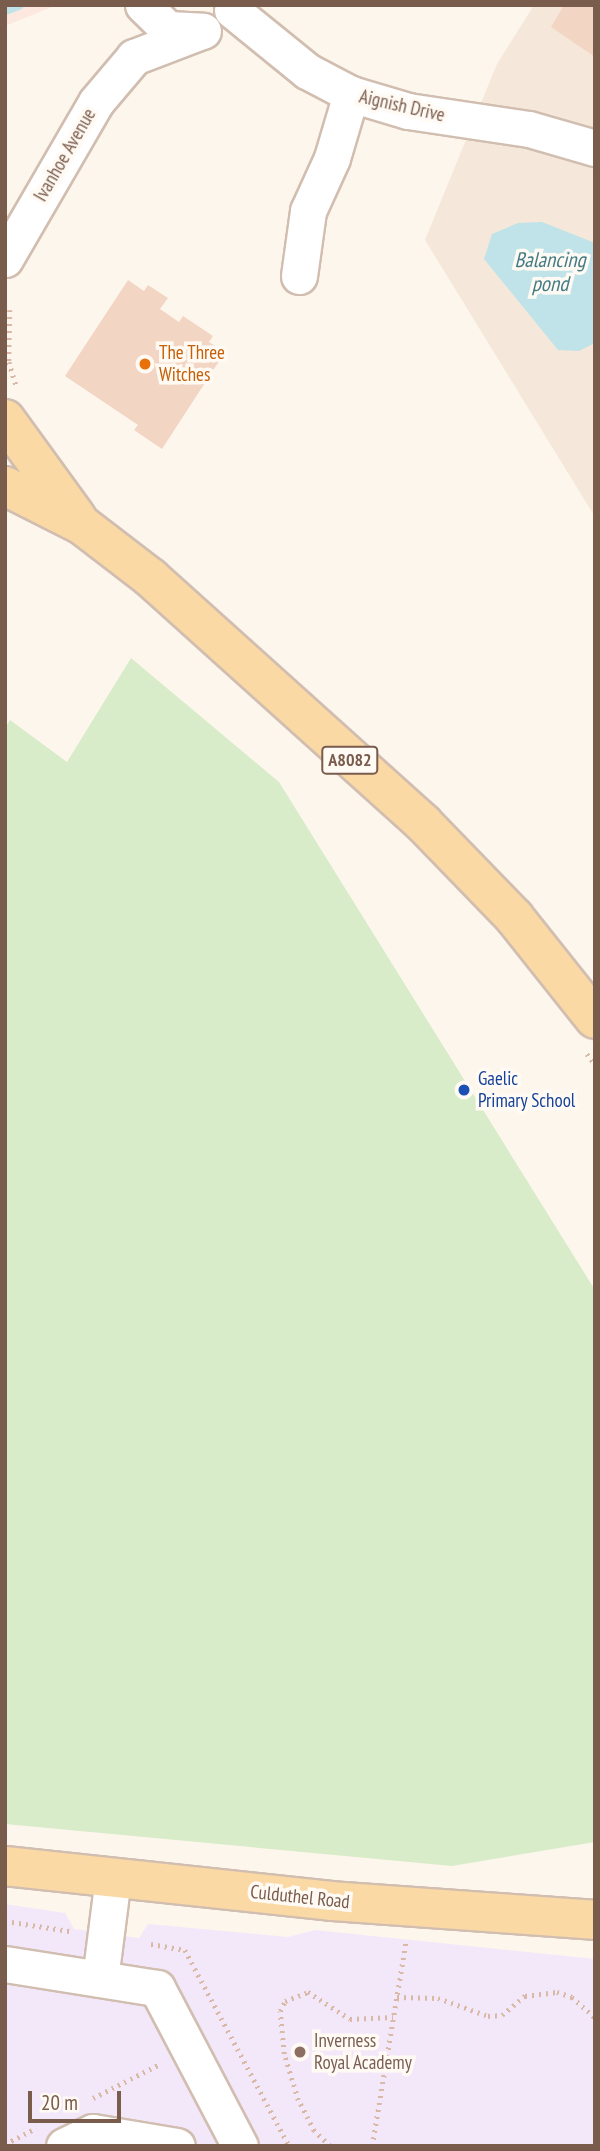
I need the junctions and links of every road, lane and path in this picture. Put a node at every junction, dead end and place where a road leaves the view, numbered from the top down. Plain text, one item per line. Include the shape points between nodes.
1 (138, 5) edge
2 (144, 5) edge
3 (233, 8) edge
4 (199, 32) junction
5 (134, 57) junction
6 (351, 94) junction
7 (595, 148) edge
8 (5, 259) edge
9 (299, 276) dead end
10 (5, 419) edge
11 (5, 486) edge
12 (82, 525) junction
13 (595, 1019) edge
14 (5, 1867) edge
15 (113, 1877) junction
16 (411, 1907) junction
17 (595, 1920) edge
18 (5, 1921) edge
19 (69, 1931) dead end
20 (151, 1944) dead end
21 (5, 1964) edge
22 (100, 1979) junction
23 (397, 1997) junction
24 (393, 2017) junction
25 (595, 2018) edge
26 (226, 2028) junction
27 (189, 2048) junction
28 (83, 2104) dead end
29 (56, 2134) edge
30 (5, 2144) edge
31 (177, 2146) edge
32 (240, 2146) edge
33 (289, 2146) edge
34 (330, 2146) edge
35 (372, 2146) edge

1 - 5 street
2 - 4 street via 168,29
3 - 4 street, Ivanhoe Avenue via 212,28
3 - 6 street, Aignish Drive via 307,71
4 - 5 street, Ivanhoe Avenue
5 - 8 street, Ivanhoe Avenue via 96,102
6 - 7 street, Aignish Drive via 408,111 529,129
6 - 9 street via 332,158 308,211
10 - 12 main road, A8082
11 - 12 main road, A8082
12 - 13 main road, A8082 via 151,578 423,824 514,917
14 - 15 main road, Culduthel Road
15 - 16 main road, Culduthel Road
15 - 22 street
16 - 17 main road, Culduthel Road
16 - 23 path
18 - 19 path
20 - 26 path via 185,1950
21 - 22 street
22 - 27 street via 157,1988
23 - 24 path
23 - 25 path via 438,1998 488,2016 502,2015 525,1996 557,1992 572,1997
24 - 34 path via 350,2019 308,1992 285,2001 280,2011 282,2042 298,2101 314,2131
24 - 35 path
26 - 27 path
26 - 33 path
27 - 28 path
27 - 32 street
29 - 30 path
29 - 31 street via 93,2132

